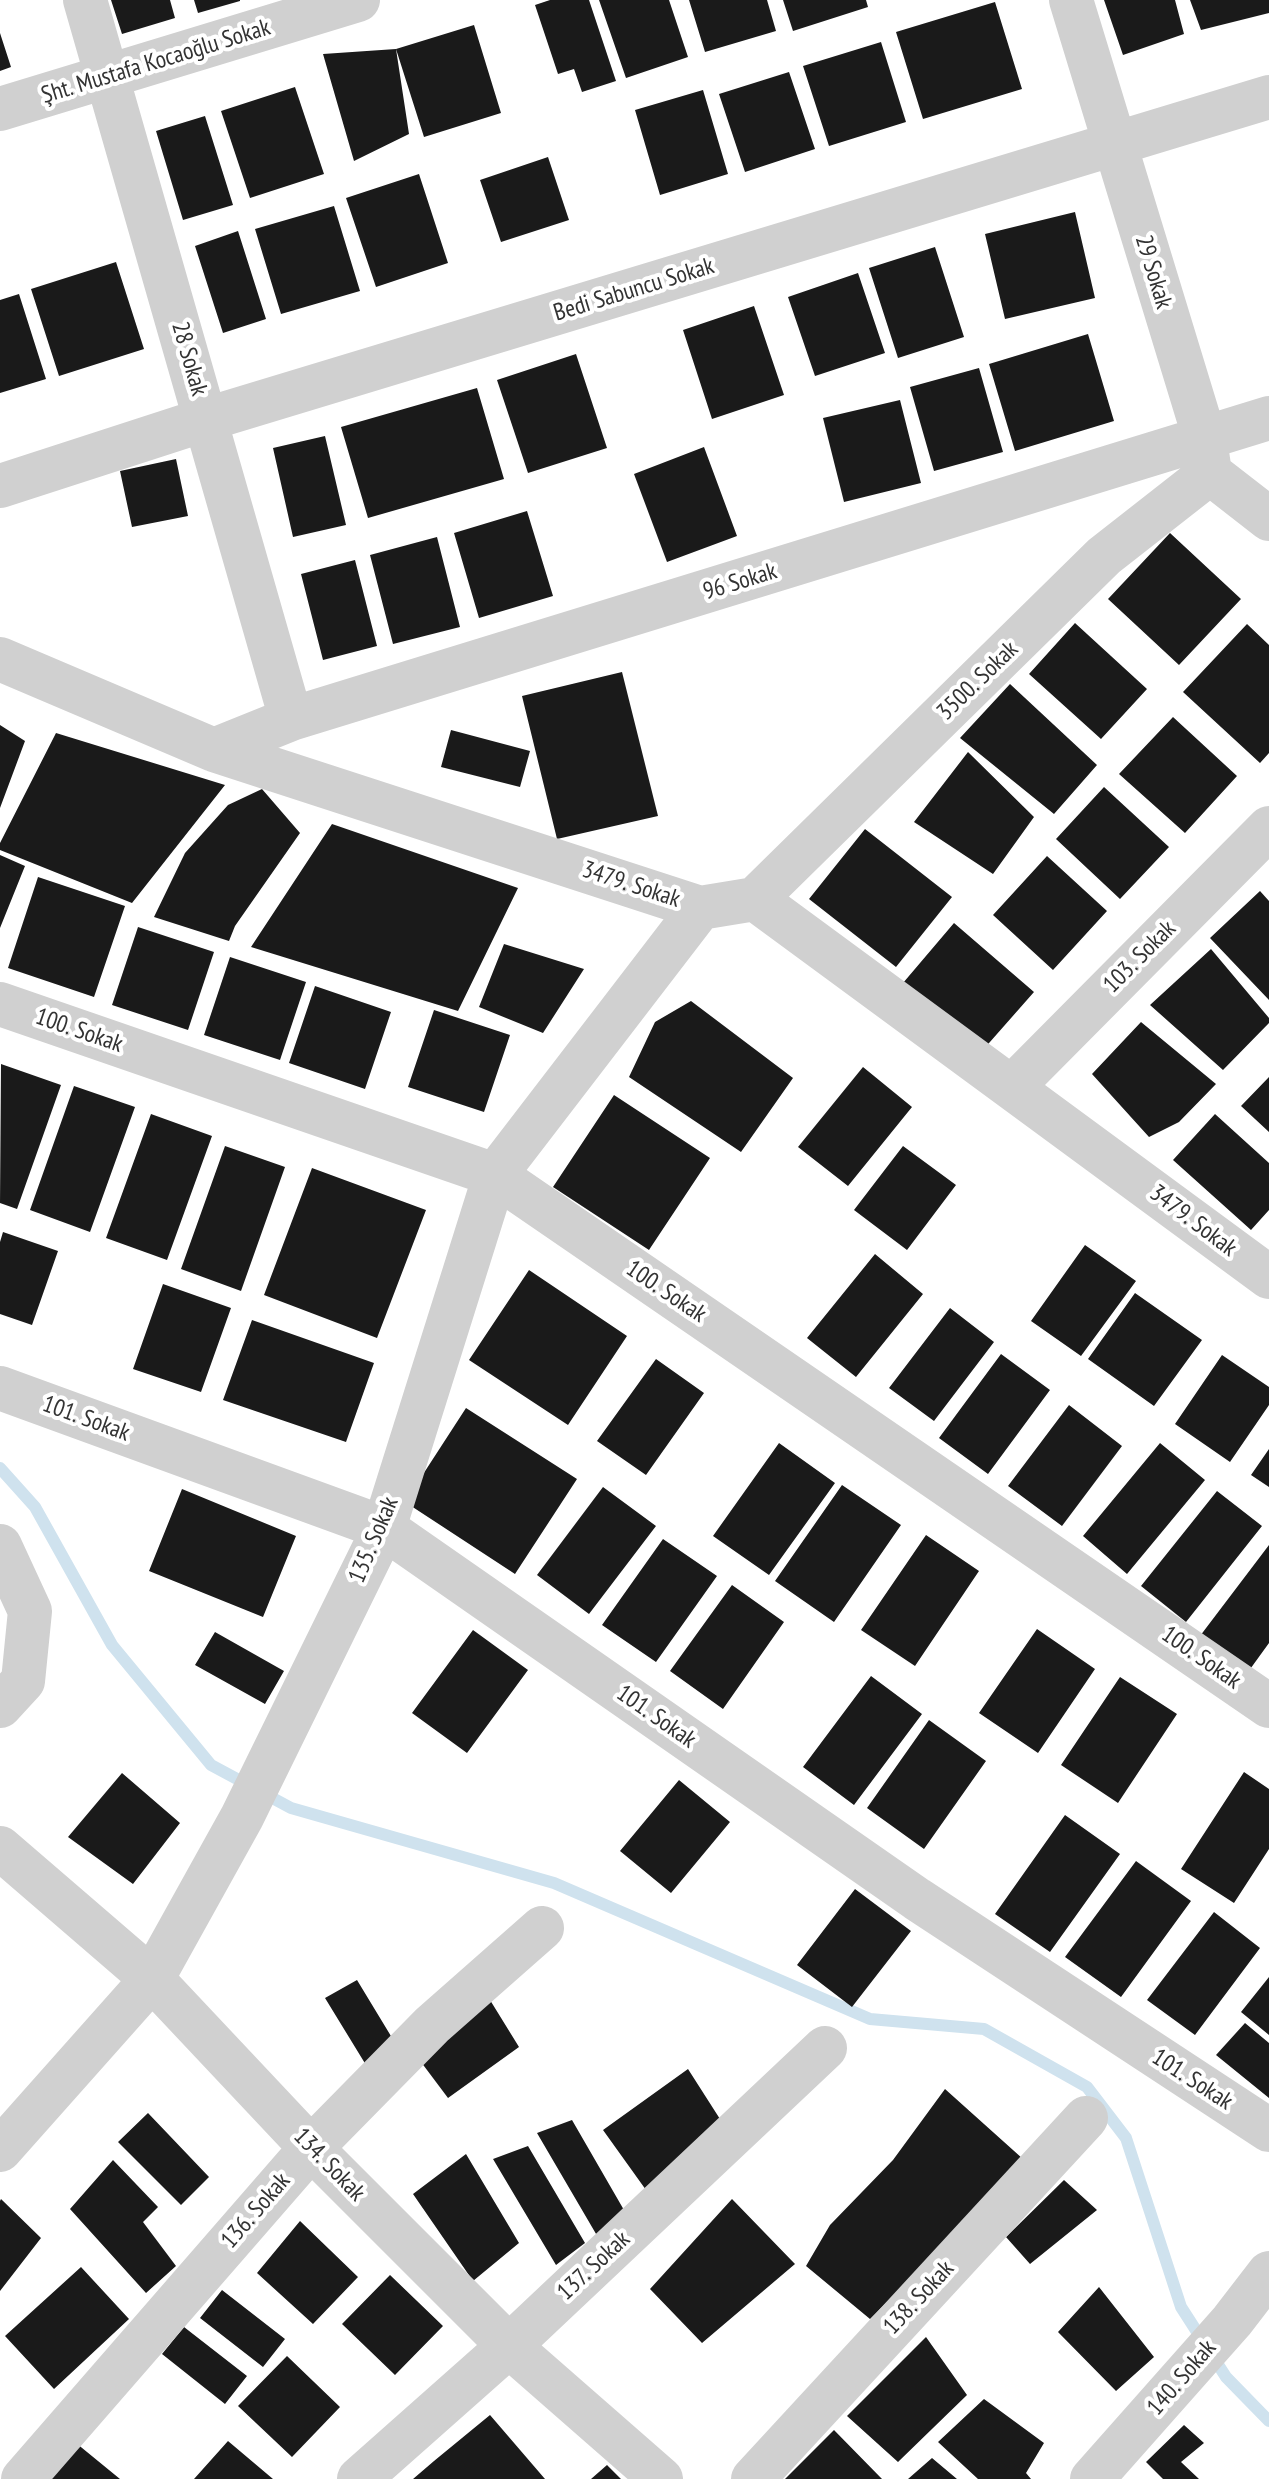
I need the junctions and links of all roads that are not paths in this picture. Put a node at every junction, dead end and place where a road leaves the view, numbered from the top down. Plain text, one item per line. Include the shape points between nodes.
1 (85, 0) edge
2 (358, 0) edge
3 (1071, 0) edge
4 (106, 77) junction
5 (1269, 97) edge
6 (0, 109) edge
7 (1115, 146) junction
8 (1269, 418) edge
9 (207, 419) junction
10 (1207, 456) junction
11 (0, 486) edge
12 (1269, 519) edge
13 (0, 659) edge
14 (291, 719) junction
15 (214, 750) junction
16 (1269, 828) edge
17 (755, 899) junction
18 (700, 908) junction
19 (0, 1004) edge
20 (1012, 1087) junction
21 (495, 1175) junction
22 (1269, 1276) edge
23 (0, 1388) edge
24 (384, 1528) junction
25 (0, 1546) edge
26 (0, 1706) edge
27 (1269, 1706) edge
28 (0, 1848) edge
29 (542, 1928) dead end
30 (152, 1979) junction
31 (825, 2048) dead end
32 (1086, 2118) dead end
33 (1269, 2130) edge
34 (311, 2148) junction
35 (0, 2150) edge
36 (1269, 2273) edge
37 (509, 2346) junction
38 (23, 2479) edge
39 (359, 2479) edge
40 (661, 2479) edge
41 (753, 2479) edge
42 (1092, 2479) edge

1 - 4 street, 28 Sokak
2 - 4 street, Şht. Mustafa Kocaoğlu Sokak
3 - 7 street, 29 Sokak
4 - 6 street, Şht. Mustafa Kocaoğlu Sokak
4 - 9 street, 28 Sokak
5 - 7 street, Bedi Sabuncu Sokak
7 - 9 street, Bedi Sabuncu Sokak
7 - 10 street, 29 Sokak
8 - 10 street, 96 Sokak
9 - 11 street, Bedi Sabuncu Sokak
9 - 14 street, 28 Sokak
10 - 12 street
10 - 14 street, 96 Sokak
10 - 17 street, 3500. Sokak
13 - 15 street, 3479. Sokak
14 - 15 street, 96 Sokak
15 - 18 street, 3479. Sokak
16 - 20 street, 103. Sokak
17 - 18 street, 3479. Sokak
17 - 20 street, 3479. Sokak
18 - 21 street, 135. Sokak
19 - 21 street, 100. Sokak
20 - 22 street, 3479. Sokak
21 - 24 street, 135. Sokak
21 - 27 street, 100. Sokak
23 - 24 street, 101. Sokak
24 - 30 street, 135. Sokak via 242,1817
24 - 33 street, 101. Sokak via 917,1899
25 - 26 street via 30,1611 23,1681
28 - 30 street, 134. Sokak
29 - 34 street, 136. Sokak via 432,2025
30 - 34 street, 134. Sokak
30 - 35 street, 135. Sokak
31 - 37 street, 137. Sokak
32 - 41 street, 138. Sokak
34 - 37 street, 134. Sokak
34 - 38 street, 136. Sokak
36 - 42 street, 140. Sokak
37 - 39 street, 137. Sokak
37 - 40 street, 134. Sokak

